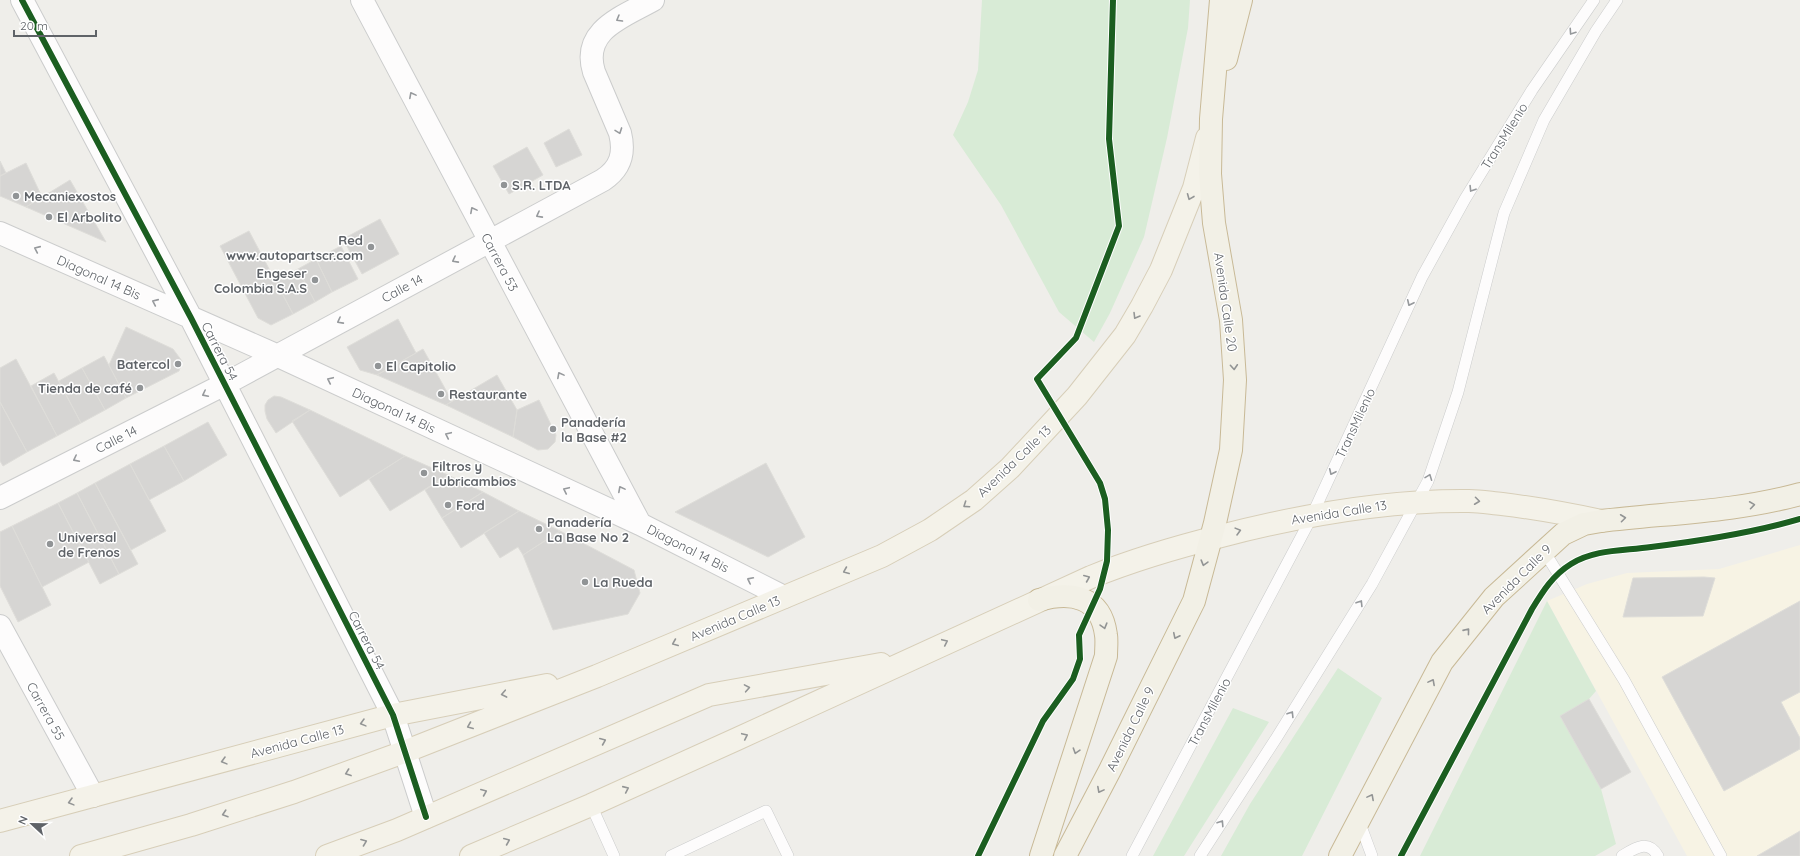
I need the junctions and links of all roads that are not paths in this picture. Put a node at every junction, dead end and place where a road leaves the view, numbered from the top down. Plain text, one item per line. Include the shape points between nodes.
1 (22, 0) edge
2 (362, 0) edge
3 (653, 0) edge
4 (1221, 0) edge
5 (1241, 0) edge
6 (1594, 0) edge
7 (1617, 0) edge
8 (1211, 119) junction
9 (0, 233) edge
10 (490, 241) junction
11 (191, 318) junction
12 (276, 355) junction
13 (225, 384) junction
14 (1800, 494) edge
15 (0, 498) edge
16 (1416, 502) junction
17 (1312, 516) junction
18 (1600, 521) junction
19 (640, 524) junction
20 (1211, 538) junction
21 (1544, 551) junction
22 (784, 597) junction
23 (1039, 600) junction
24 (1194, 601) joint
25 (0, 626) edge
26 (910, 659) junction
27 (597, 676) junction
28 (393, 714) junction
29 (404, 752) junction
30 (93, 796) junction
31 (591, 805) junction
32 (426, 817) junction
33 (1359, 820) junction
34 (0, 821) edge
35 (81, 856) edge
36 (327, 856) edge
37 (471, 856) edge
38 (614, 856) edge
39 (671, 856) edge
40 (788, 856) edge
41 (1041, 856) edge
42 (1065, 856) edge
43 (1132, 856) edge
44 (1200, 856) edge
45 (1340, 856) edge
46 (1372, 856) edge
47 (1622, 856) edge
48 (1658, 856) edge
49 (1721, 856) edge

1 - 11 street, Carrera 54
10 -> 2 street, Carrera 53
3 -> 10 street, Calle 14 via 609,25 595,40 591,51 594,72 623,143 619,165 603,180
4 - 8 highway, Avenida Calle 20
5 - 8 highway, Avenida Calle 20
6 -> 17 lane, TransMilenio via 1532,90 1466,198 1426,271
16 -> 7 lane, TransMilenio via 1428,481 1458,392 1504,213 1544,120
8 -> 20 highway, Avenida Calle 20 via 1210,174 1214,223 1231,320 1235,380 1231,450
8 -> 22 main road, Avenida Calle 13 via 1194,188 1157,277 1125,335 1060,416 1005,473 974,500 930,530 882,556
11 -> 9 street, Diagonal 14 Bis
10 -> 12 street, Calle 14
19 -> 10 street, Carrera 53
11 - 12 street, Diagonal 14 Bis
11 - 13 street, Carrera 54
12 - 13 street, Calle 14
19 -> 12 street, Diagonal 14 Bis
13 -> 15 street, Calle 14
13 - 28 street, Carrera 54
18 -> 14 highway, Avenida Calle 9 via 1738,507
16 - 17 main road, Avenida Calle 13 via 1333,511
16 -> 18 main road, Avenida Calle 13 via 1470,500 1538,508
44 -> 16 lane, TransMilenio via 1372,584
20 -> 17 main road, Avenida Calle 13
17 - 43 lane, TransMilenio
18 - 21 highway, Avenida Calle 9 via 1584,524 1563,534
22 -> 19 street, Diagonal 14 Bis
23 -> 20 main road, Avenida Calle 13 via 1113,567
20 -> 24 highway, Avenida Calle 20
33 -> 21 highway, Avenida Calle 9 via 1442,662 1494,597
21 - 49 lane via 1624,680
22 -> 27 main road, Avenida Calle 13
26 -> 23 main road, Avenida Calle 13
23 -> 41 highway via 1055,595 1082,598 1093,606 1102,618 1106,635 1106,656
24 -> 42 highway, Avenida Calle 9
25 - 30 street, Carrera 55
31 -> 26 main road, Avenida Calle 13
32 -> 26 main road, Avenida Calle 13 via 709,695
27 -> 28 main road, Avenida Calle 13
27 -> 29 main road, Avenida Calle 13
28 - 29 street, Carrera 54
28 -> 30 main road, Avenida Calle 13
29 - 32 street, Carrera 54
29 -> 35 main road, Avenida Calle 13 via 198,823
30 -> 34 main road, Avenida Calle 13
37 -> 31 main road, Avenida Calle 13
31 - 38 lane
36 -> 32 main road, Avenida Calle 13
33 - 45 highway, Avenida Calle 9
33 - 46 lane
39 - 40 lane via 766,811
47 - 48 lane via 1634,848 1644,846 1654,850

